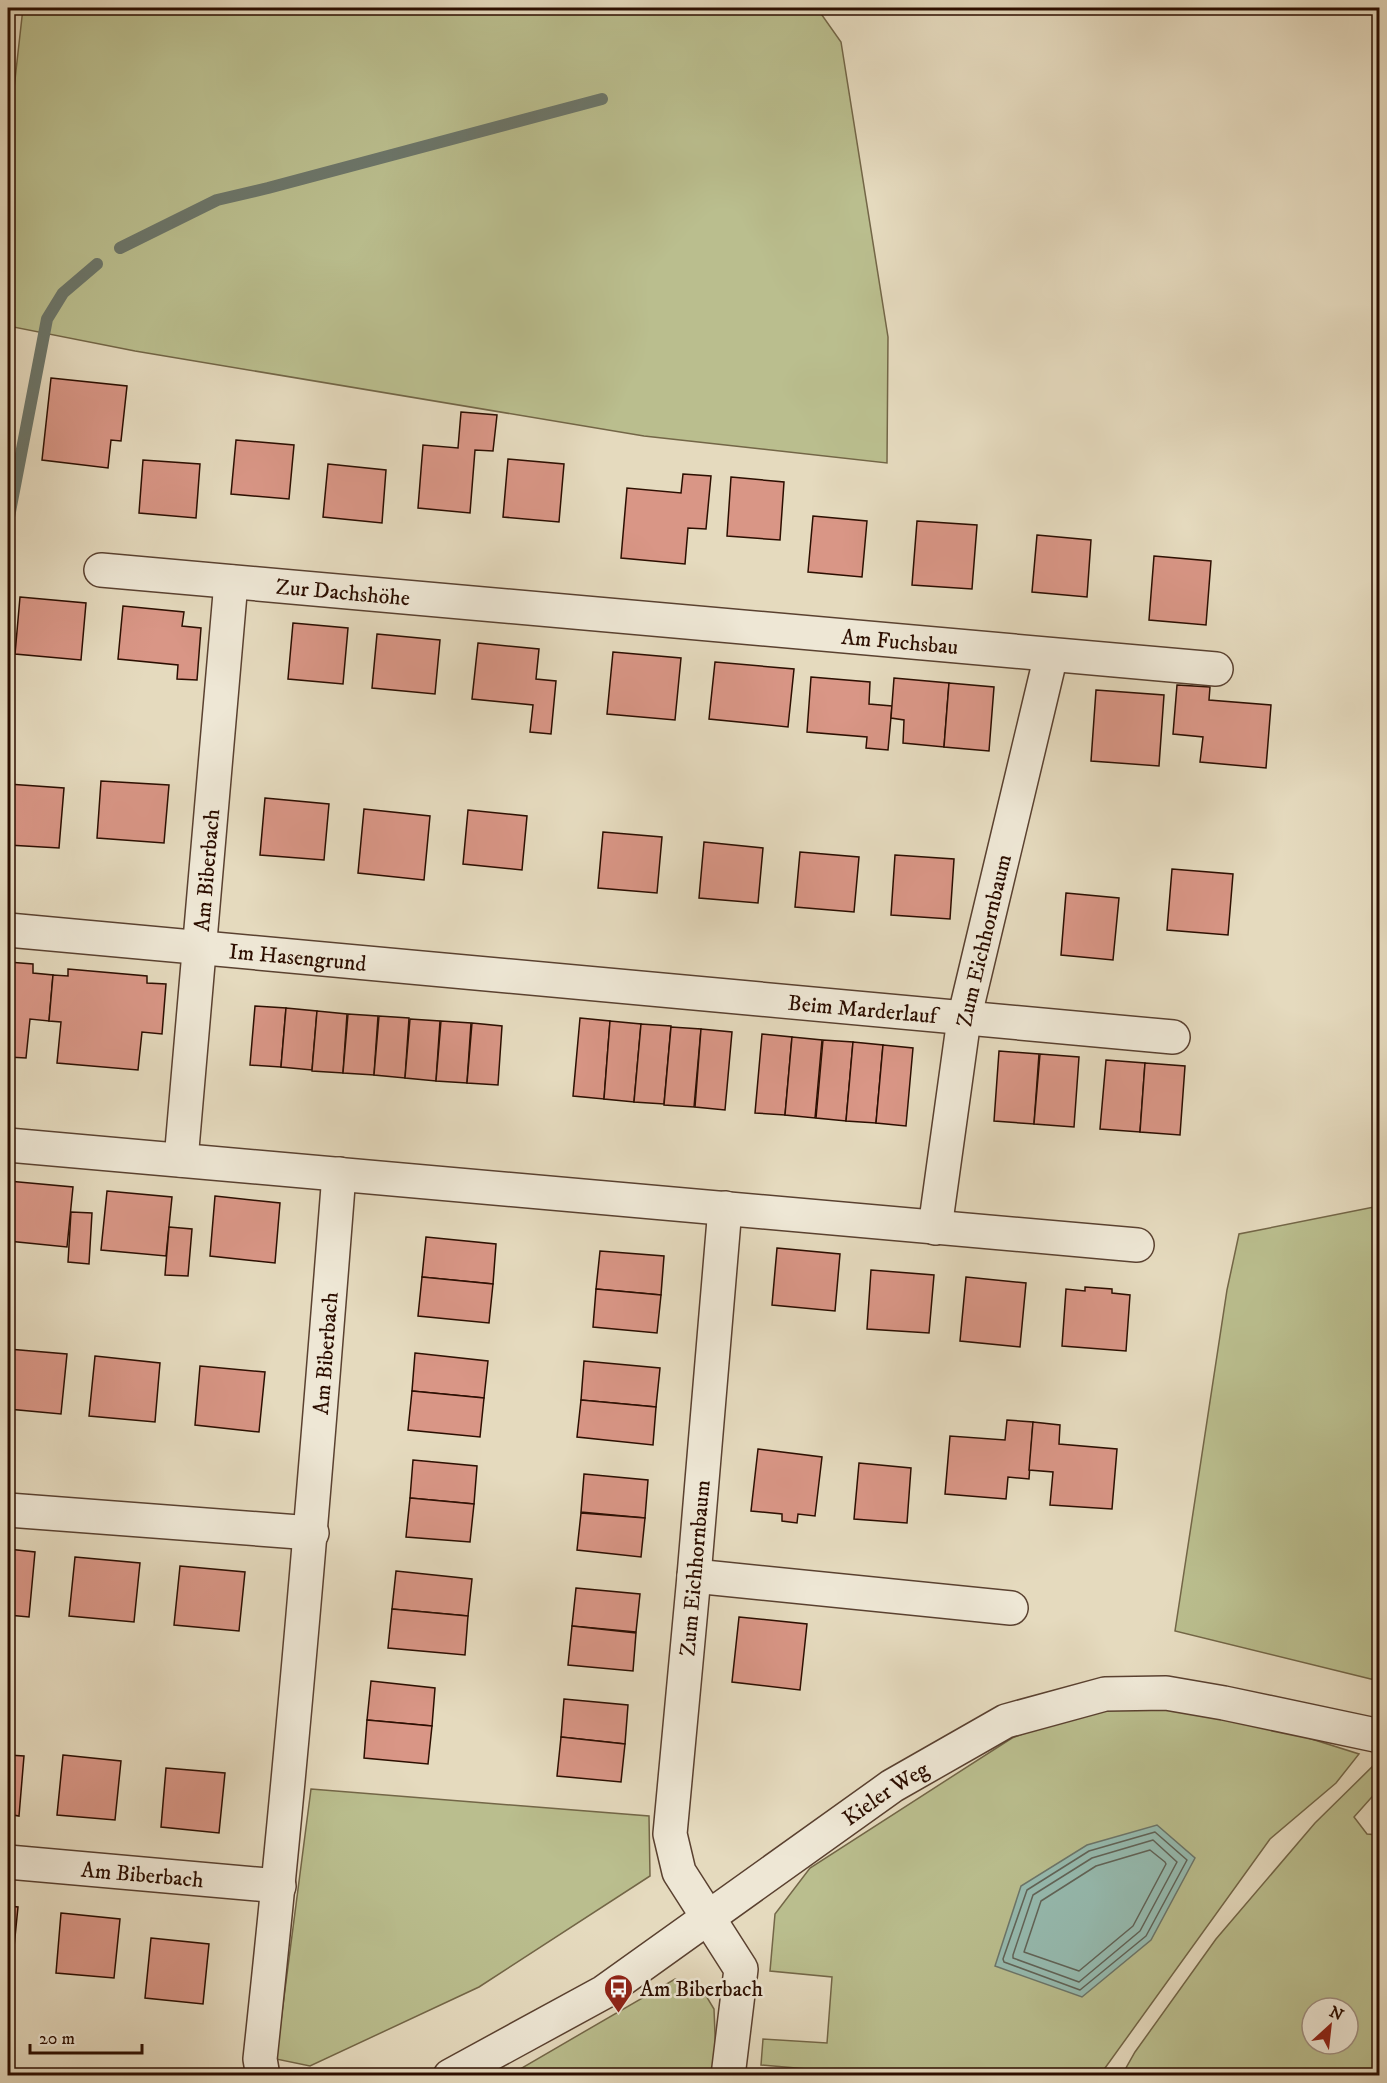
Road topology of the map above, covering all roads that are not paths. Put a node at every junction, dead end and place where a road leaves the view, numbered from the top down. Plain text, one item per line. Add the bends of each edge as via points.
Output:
1 (100, 570) dead end
2 (231, 582) junction
3 (585, 613) joint
4 (1051, 654) junction
5 (1216, 669) dead end
6 (8, 930) edge
7 (199, 947) junction
8 (552, 979) joint
9 (963, 1019) junction
10 (1173, 1037) dead end
11 (8, 1145) edge
12 (181, 1160) junction
13 (339, 1174) junction
14 (725, 1208) junction
15 (935, 1228) junction
16 (1137, 1245) dead end
17 (8, 1510) edge
18 (312, 1533) junction
19 (694, 1576) junction
20 (1011, 1608) dead end
21 (1380, 1736) edge
22 (8, 1862) edge
23 (279, 1887) junction
24 (709, 1918) junction
25 (263, 2076) edge
26 (450, 2076) edge
27 (728, 2076) edge

1 - 2 street, Zur Dachshöhe
2 - 3 street, Zur Dachshöhe
2 - 7 street, Am Biberbach
3 - 4 street, Am Fuchsbau
4 - 5 street, Am Fuchsbau
4 - 9 street, Zum Eichhornbaum
6 - 7 street, Im Hasengrund
7 - 8 street, Im Hasengrund
7 - 12 street, Am Biberbach
8 - 9 street, Beim Marderlauf
9 - 10 street, Beim Marderlauf
9 - 15 street, Zum Eichhornbaum
11 - 12 street
12 - 13 street
13 - 14 street
13 - 18 street, Am Biberbach
14 - 15 street
14 - 19 street, Zum Eichhornbaum
15 - 16 street
17 - 18 street
18 - 23 street, Am Biberbach
19 - 20 street
19 - 24 street, Zum Eichhornbaum via 670,1834 679,1872
21 - 24 street, Kieler Weg via 1166,1693 1105,1694 1006,1721 892,1786
22 - 23 street, Am Biberbach
23 - 25 street, Am Biberbach via 260,2059
24 - 26 street, Kieler Weg via 604,1992
24 - 27 street, Zum Eichhornbaum via 741,1969

